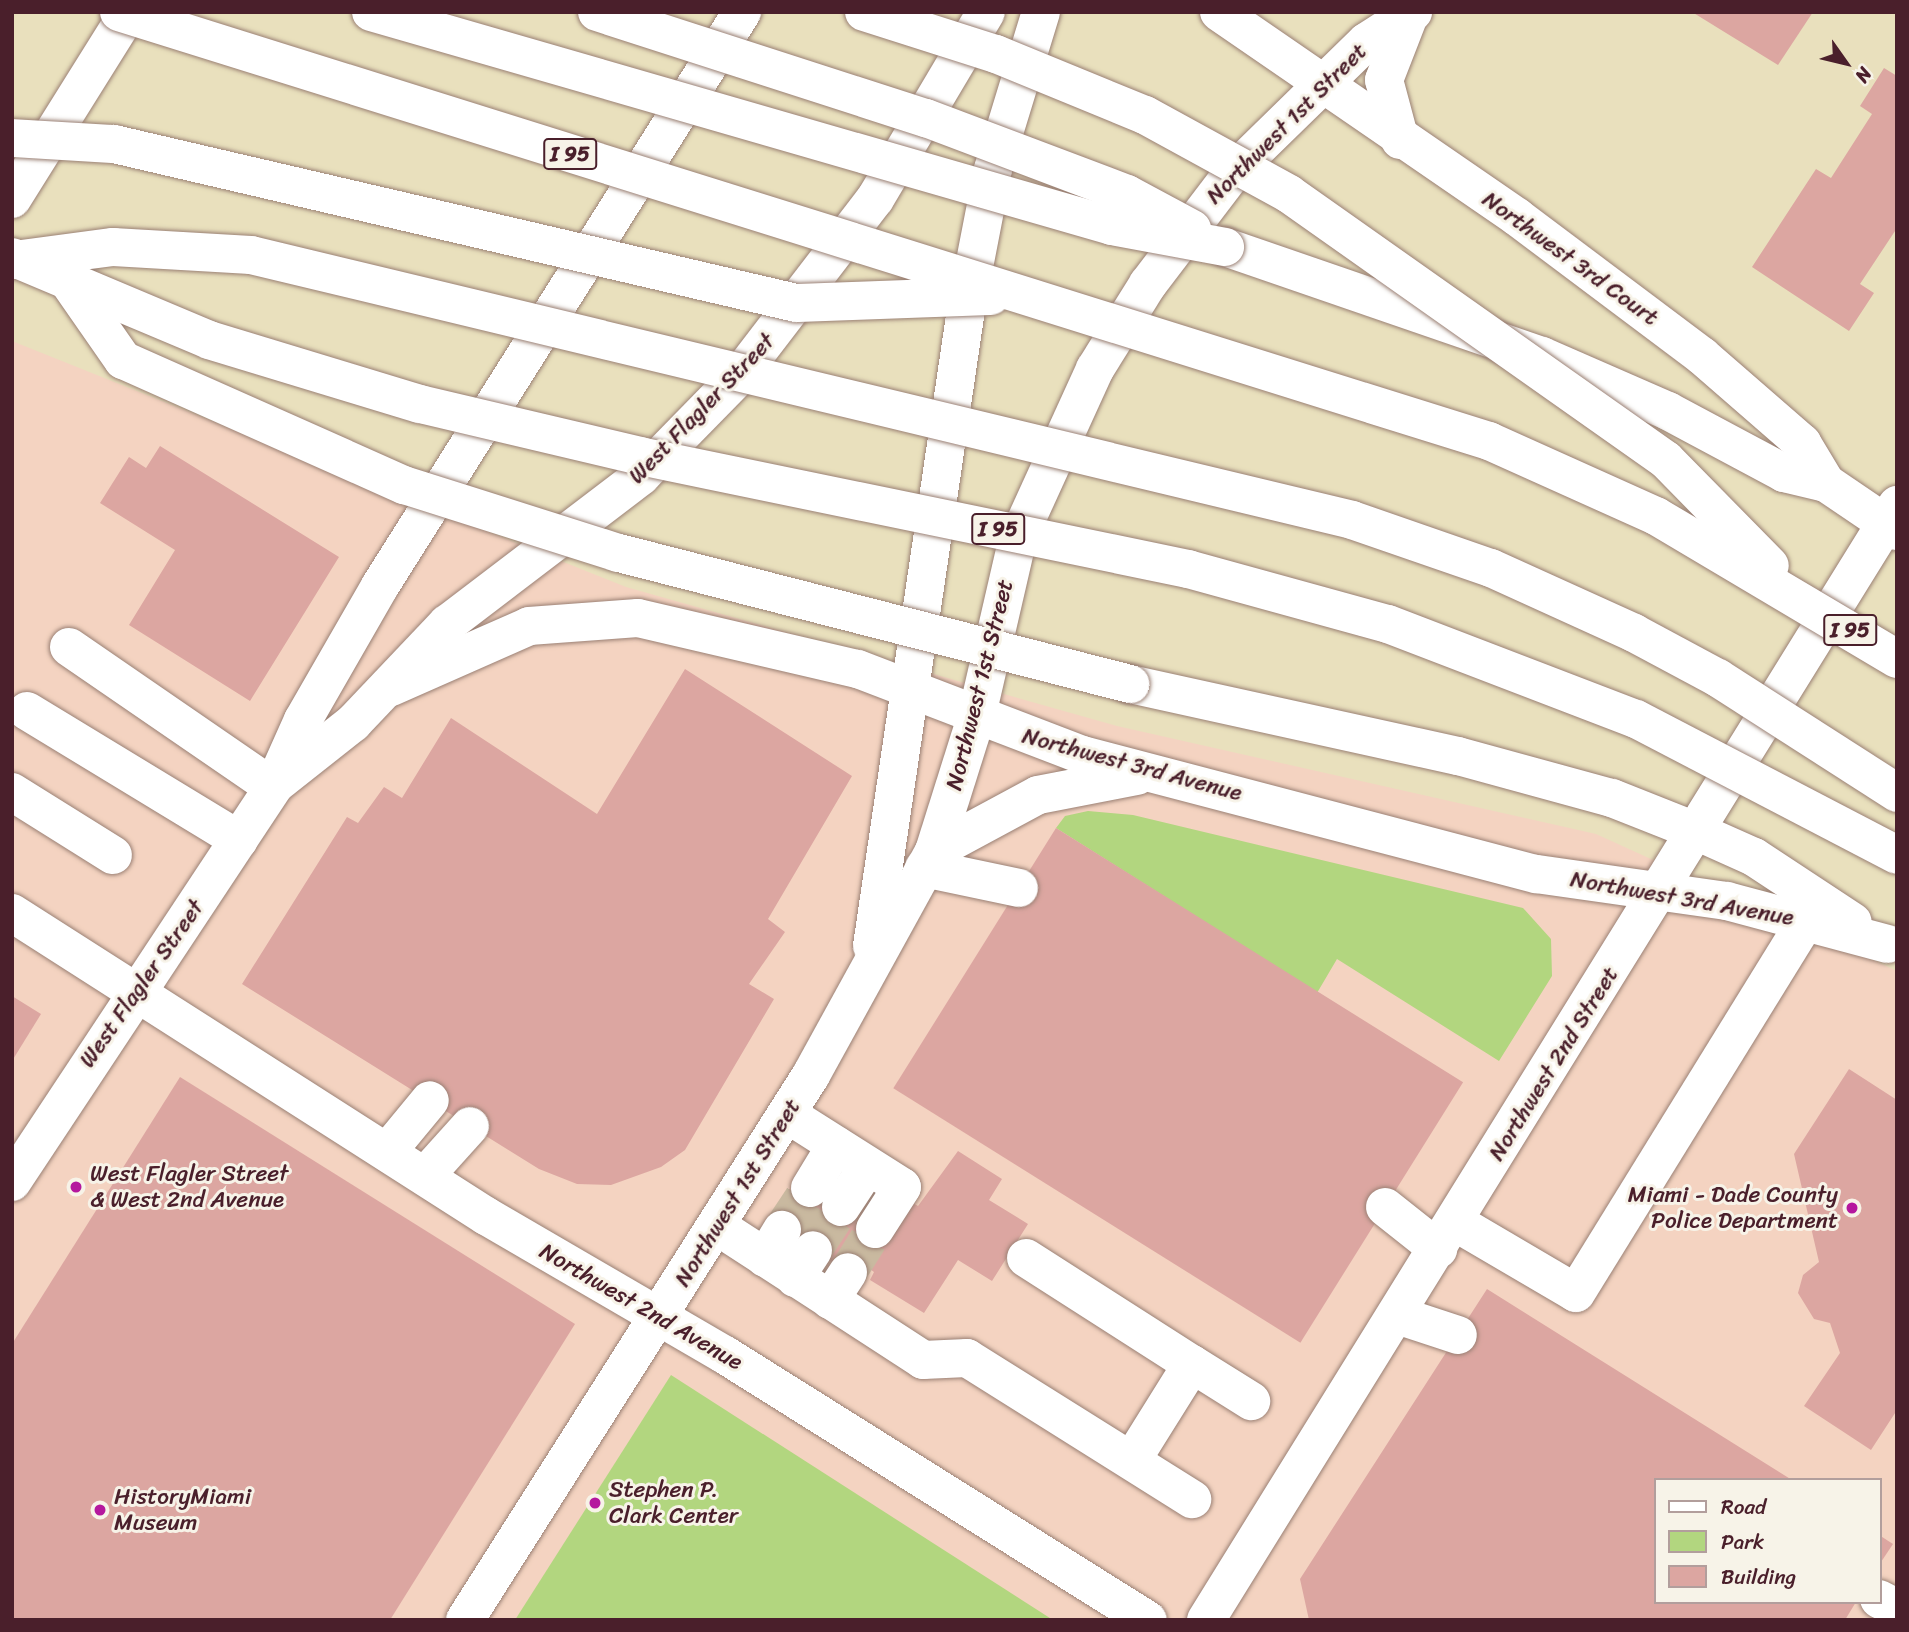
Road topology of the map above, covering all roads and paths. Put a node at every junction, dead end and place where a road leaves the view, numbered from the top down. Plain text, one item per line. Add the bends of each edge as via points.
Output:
1 (119, 12) edge
2 (129, 12) edge
3 (370, 12) edge
4 (597, 12) edge
5 (742, 12) edge
6 (864, 12) edge
7 (986, 12) edge
8 (1041, 12) edge
9 (1219, 12) edge
10 (1411, 14) edge
11 (1322, 85) junction
12 (12, 138) edge
13 (1400, 140) junction
14 (12, 199) edge
15 (1225, 247) junction
16 (12, 259) edge
17 (70, 284) junction
18 (1021, 295) junction
19 (1825, 483) junction
20 (1893, 520) edge
21 (1804, 600) junction
22 (69, 647) dead end
23 (1897, 659) edge
24 (391, 687) junction
25 (910, 688) junction
26 (27, 711) dead end
27 (977, 715) junction
28 (1156, 774) junction
29 (273, 787) junction
30 (12, 792) edge
31 (1897, 793) edge
32 (1698, 831) junction
33 (239, 840) junction
34 (113, 855) dead end
35 (1897, 855) edge
36 (929, 860) junction
37 (1019, 888) dead end
38 (1660, 894) junction
39 (12, 913) edge
40 (1806, 920) junction
41 (1892, 947) edge
42 (868, 969) junction
43 (136, 993) junction
44 (429, 1100) dead end
45 (787, 1114) junction
46 (470, 1126) dead end
47 (836, 1145) junction
48 (387, 1152) junction
49 (868, 1166) junction
50 (425, 1176) junction
51 (12, 1182) edge
52 (1385, 1207) dead end
53 (717, 1226) junction
54 (875, 1229) tunnel mouth
55 (1447, 1235) junction
56 (1026, 1258) dead end
57 (1397, 1315) junction
58 (660, 1319) junction
59 (1458, 1335) dead end
60 (1192, 1364) junction
61 (1251, 1401) dead end
62 (1132, 1460) junction
63 (1192, 1499) dead end
64 (1881, 1600) edge
65 (1897, 1608) edge
66 (465, 1620) edge
67 (1148, 1620) edge
68 (1206, 1620) edge

1 - 18 main road, I 95, bridge
2 - 14 main road
3 - 15 main road, bridge via 1112,226
4 - 15 main road, bridge via 926,118 1126,194
5 - 29 main road, West Flagler Street via 380,586 308,710
6 - 21 main road, bridge via 996,54 1145,114 1289,194 1666,460
7 - 24 main road, West Flagler Street via 875,198 738,376 641,476 414,652
8 - 25 main road via 984,212
9 - 11 main road, Northwest 3rd Court
10 - 11 main road, Northwest 1st Street via 1366,42
10 - 13 main road via 1384,80
11 - 13 main road, Northwest 3rd Court
11 - 27 main road, Northwest 1st Street via 1210,201 1128,313 1075,403 1018,538
12 - 18 main road, bridge via 114,144 796,303
13 - 19 main road, Northwest 3rd Court via 1517,217 1702,356 1802,443
15 - 19 main road via 1542,356 1668,411 1784,473
16 - 17 main road, I 95, bridge
16 - 31 main road, bridge via 113,247 251,255 1352,520 1491,568 1634,633 1718,678
17 - 32 main road, Northwest 3rd Avenue, bridge via 123,360 229,412 404,485 619,553 1130,684 1458,756 1612,798
17 - 35 main road, I 95, bridge via 209,340 420,404 640,456 1188,569 1388,624 1636,719
18 - 21 main road, I 95, bridge via 1188,342 1489,441 1656,516
19 - 20 main road, Northwest 3rd Court
20 - 32 main road, Northwest 2nd Street
21 - 23 main road, I 95, bridge
22 - 29 main road
24 - 25 main road, Northwest 3rd Avenue via 529,626 638,618 858,669
24 - 29 main road, West Flagler Street
25 - 27 main road, Northwest 3rd Avenue
25 - 42 main road
26 - 33 main road
27 - 28 main road, Northwest 3rd Avenue via 1070,751
27 - 36 main road, Northwest 1st Street
28 - 36 main road via 1038,795
28 - 38 main road, Northwest 3rd Avenue via 1537,874
29 - 33 main road, West Flagler Street
30 - 34 main road
32 - 38 main road, Northwest 2nd Street
32 - 41 main road, Northwest 3rd Avenue via 1754,857
33 - 43 main road, West Flagler Street
36 - 37 main road
36 - 42 main road, Northwest 1st Street
38 - 40 main road, Northwest 3rd Avenue
38 - 55 main road, Northwest 2nd Street
39 - 43 main road, Northwest 2nd Avenue
40 - 41 main road, Northwest 3rd Avenue
40 - 55 main road via 1576,1293
42 - 45 main road, Northwest 1st Street
43 - 48 main road, Northwest 2nd Avenue
43 - 51 main road, West Flagler Street
44 - 48 main road
45 - 47 main road
45 - 53 main road, Northwest 1st Street
46 - 50 main road
47 - 49 main road
47 - 49 main road via 825,1198
48 - 50 main road, Northwest 2nd Avenue
49 - 54 main road via 902,1187
50 - 58 main road, Northwest 2nd Avenue
52 - 55 main road
53 - 58 main road, Northwest 1st Street
53 - 62 main road via 789,1254 839,1286 923,1360 967,1358
55 - 57 main road, Northwest 2nd Street
56 - 60 main road
57 - 59 main road
57 - 68 main road, Northwest 2nd Street
58 - 66 main road, Northwest 1st Street
58 - 67 main road, Northwest 2nd Avenue
60 - 61 main road
60 - 62 main road
62 - 63 main road
64 - 65 main road

